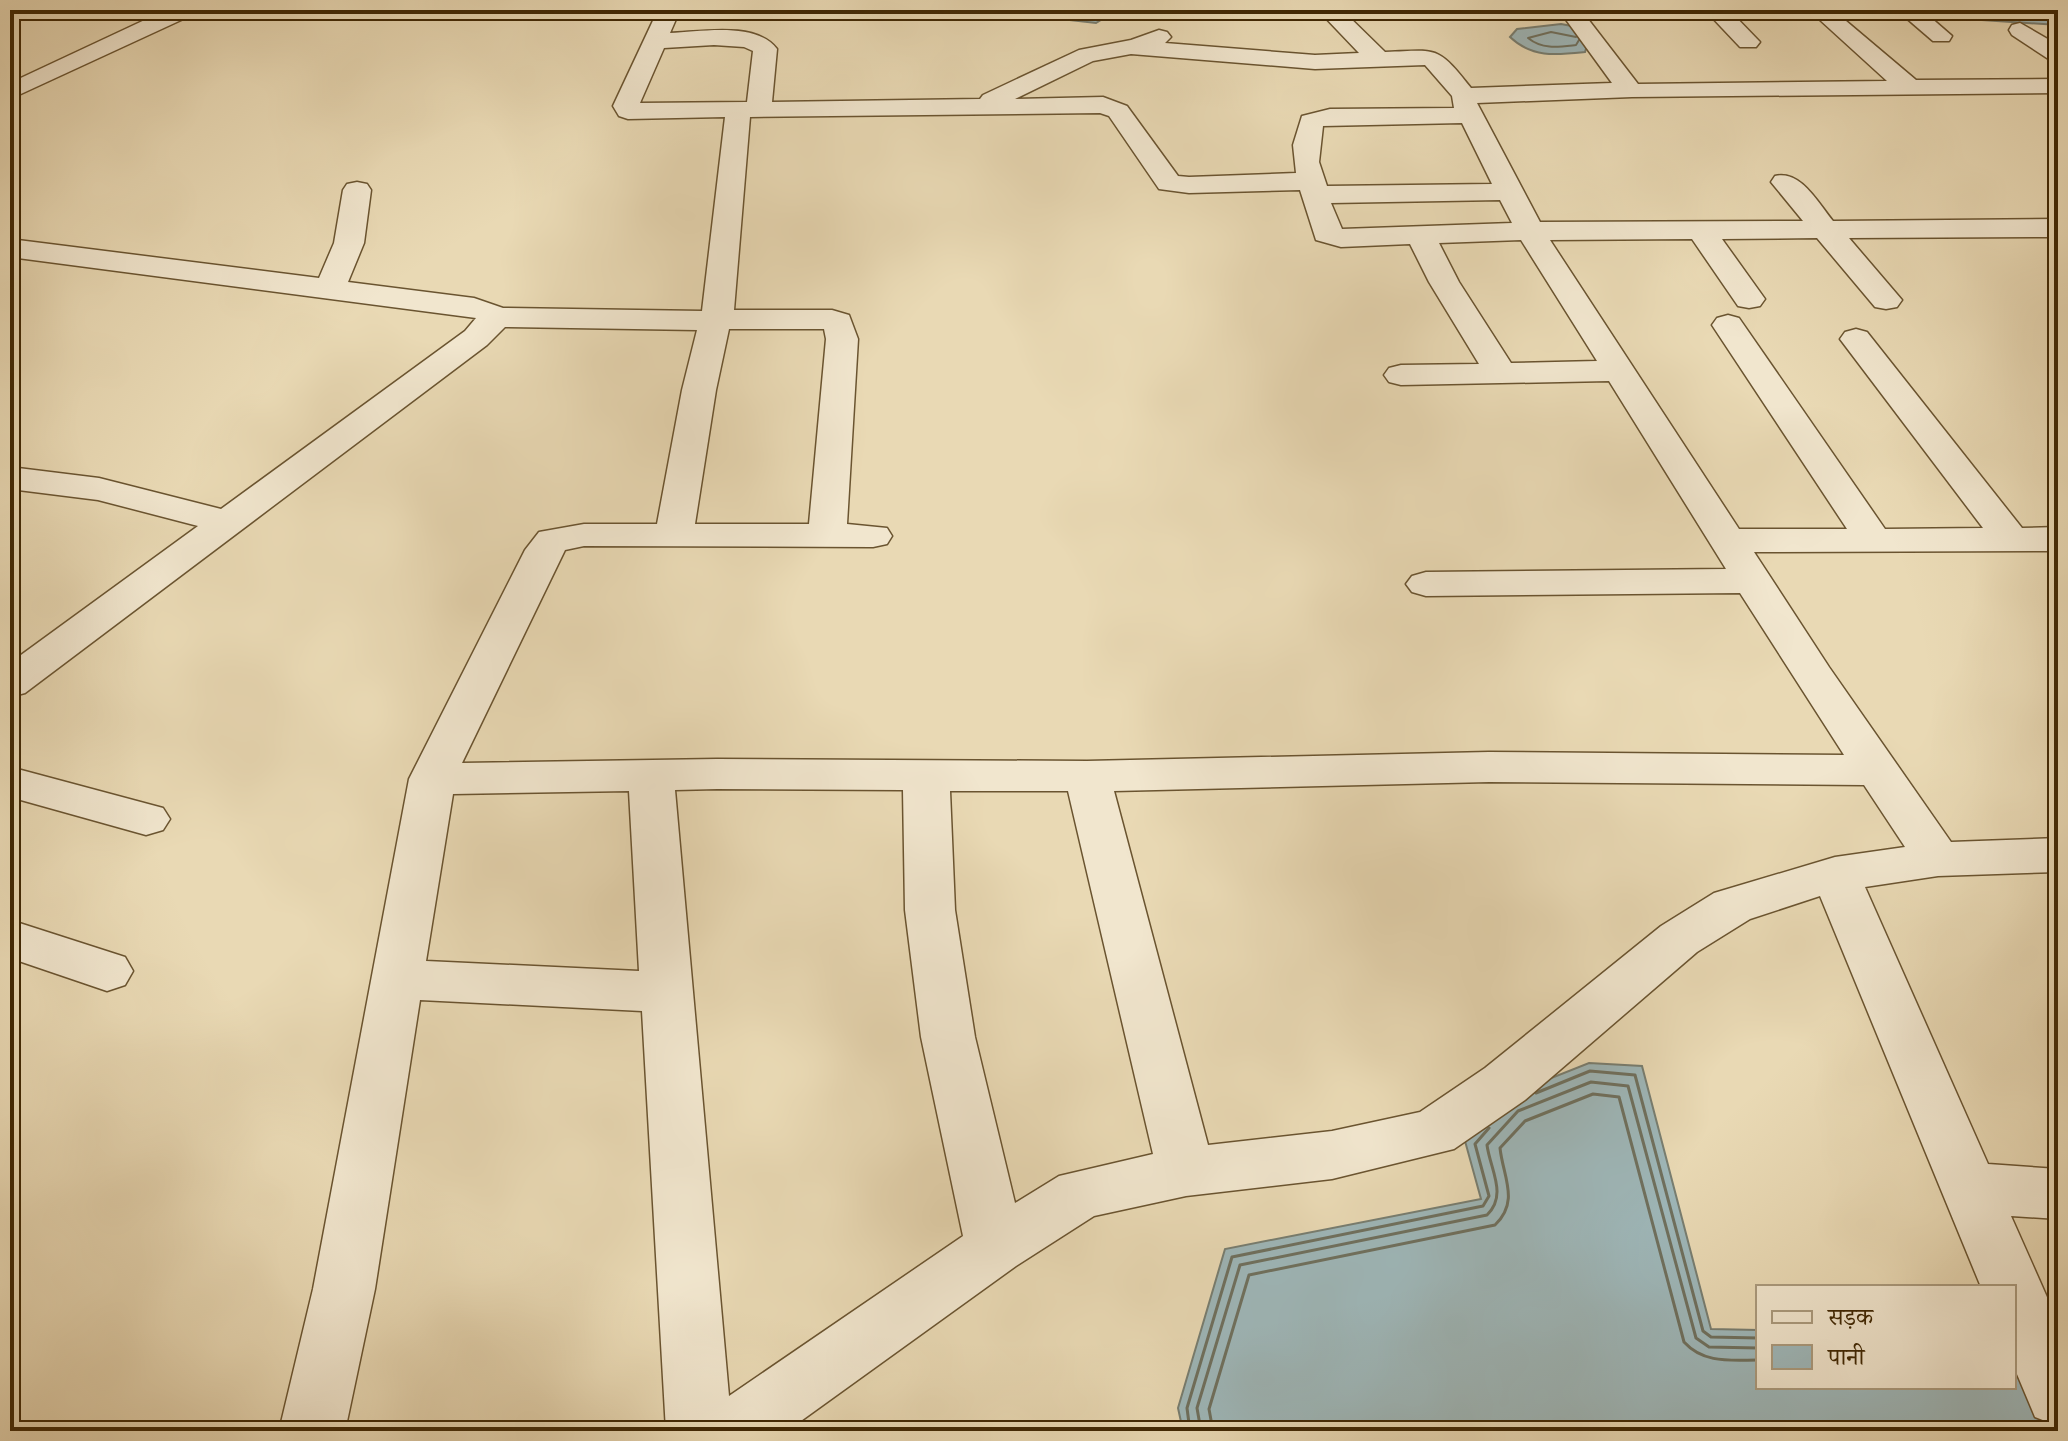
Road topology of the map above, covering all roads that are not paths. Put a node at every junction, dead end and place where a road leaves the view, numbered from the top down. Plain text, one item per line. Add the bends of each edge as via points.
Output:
1 (184, 10) edge
2 (669, 10) edge
3 (1329, 10) edge
4 (1570, 10) edge
5 (1716, 10) edge
6 (1820, 10) edge
7 (1908, 10) edge
8 (1175, 29) dead end
9 (2020, 30) dead end
10 (1941, 36) dead end
11 (656, 41) junction
12 (1748, 42) dead end
13 (1131, 47) junction
14 (2058, 55) edge
15 (1377, 58) junction
16 (2058, 86) edge
17 (1910, 88) junction
18 (1632, 90) junction
19 (10, 92) edge
20 (1467, 105) junction
21 (979, 106) junction
22 (748, 111) junction
23 (1152, 159) junction
24 (1312, 178) junction
25 (1785, 182) dead end
26 (357, 190) dead end
27 (1510, 192) junction
28 (2058, 228) edge
29 (1824, 229) junction
30 (1701, 230) junction
31 (1530, 231) junction
32 (1420, 235) junction
33 (10, 248) edge
34 (330, 288) junction
35 (1886, 300) dead end
36 (492, 317) junction
37 (717, 318) junction
38 (1856, 339) dead end
39 (1619, 371) junction
40 (1501, 373) junction
41 (1401, 375) dead end
42 (10, 478) edge
43 (227, 522) junction
44 (674, 535) junction
45 (827, 536) junction
46 (873, 536) dead end
47 (2058, 539) edge
48 (2012, 540) junction
49 (1728, 541) junction
50 (1875, 542) junction
51 (1753, 581) junction
52 (1426, 584) dead end
53 (10, 684) edge
54 (1879, 770) junction
55 (926, 774) junction
56 (651, 775) junction
57 (1087, 776) junction
58 (432, 779) junction
59 (10, 782) edge
60 (146, 819) dead end
61 (2058, 855) edge
62 (1938, 859) junction
63 (1835, 874) junction
64 (10, 939) edge
65 (107, 971) dead end
66 (399, 979) junction
67 (665, 992) junction
68 (1186, 1172) junction
69 (1969, 1188) junction
70 (2058, 1194) edge
71 (995, 1247) junction
72 (2011, 1285) edge
73 (2016, 1298) edge
74 (2058, 1395) edge
75 (312, 1431) edge
76 (699, 1431) edge
77 (733, 1431) edge

1 - 19 street
2 - 11 street
3 - 15 street
4 - 18 street
5 - 12 street
6 - 17 street
7 - 10 street
8 - 13 street
9 - 14 street
11 - 22 street via 759,42 765,49
11 - 22 street via 628,111
13 - 15 street via 1315,62
13 - 21 street via 1087,55
15 - 20 street via 1437,61
16 - 17 street
17 - 18 street
18 - 20 street
20 - 24 street via 1314,118 1308,133
20 - 27 street
21 - 22 street
21 - 23 street via 1113,107
22 - 37 street
23 - 24 street via 1191,159
23 - 24 street via 1164,178 1176,185
24 - 27 street
24 - 32 street via 1326,234
25 - 29 street
26 - 34 street via 349,243
27 - 31 street
28 - 29 street
29 - 30 street
29 - 35 street
30 - 31 street
30 - 50 street via 1738,312
31 - 32 street
31 - 39 street
32 - 40 street
33 - 34 street
34 - 36 street via 474,307
36 - 37 street
36 - 43 street via 476,338
37 - 44 street
37 - 45 street via 823,317 838,322 842,339
38 - 48 street
39 - 40 street
39 - 49 street
40 - 41 street
42 - 43 street via 99,489
43 - 53 street
44 - 45 street
44 - 58 street via 553,540
45 - 46 street
47 - 48 street
48 - 50 street
49 - 50 street
49 - 51 street
51 - 52 street
51 - 54 street
54 - 57 street via 1489,767
54 - 62 street
55 - 56 street
55 - 57 street
55 - 71 street via 930,910 948,1037
56 - 58 street
56 - 67 street
57 - 68 street
58 - 66 street
59 - 60 street
61 - 62 street
62 - 63 street
63 - 68 street via 1732,906 1679,939 1505,1084 1434,1132 1332,1155
63 - 69 street
64 - 65 street
66 - 67 street
66 - 75 street via 344,1289
67 - 76 street
68 - 71 street via 1080,1194
69 - 70 street
69 - 72 street
71 - 77 street
73 - 74 street

